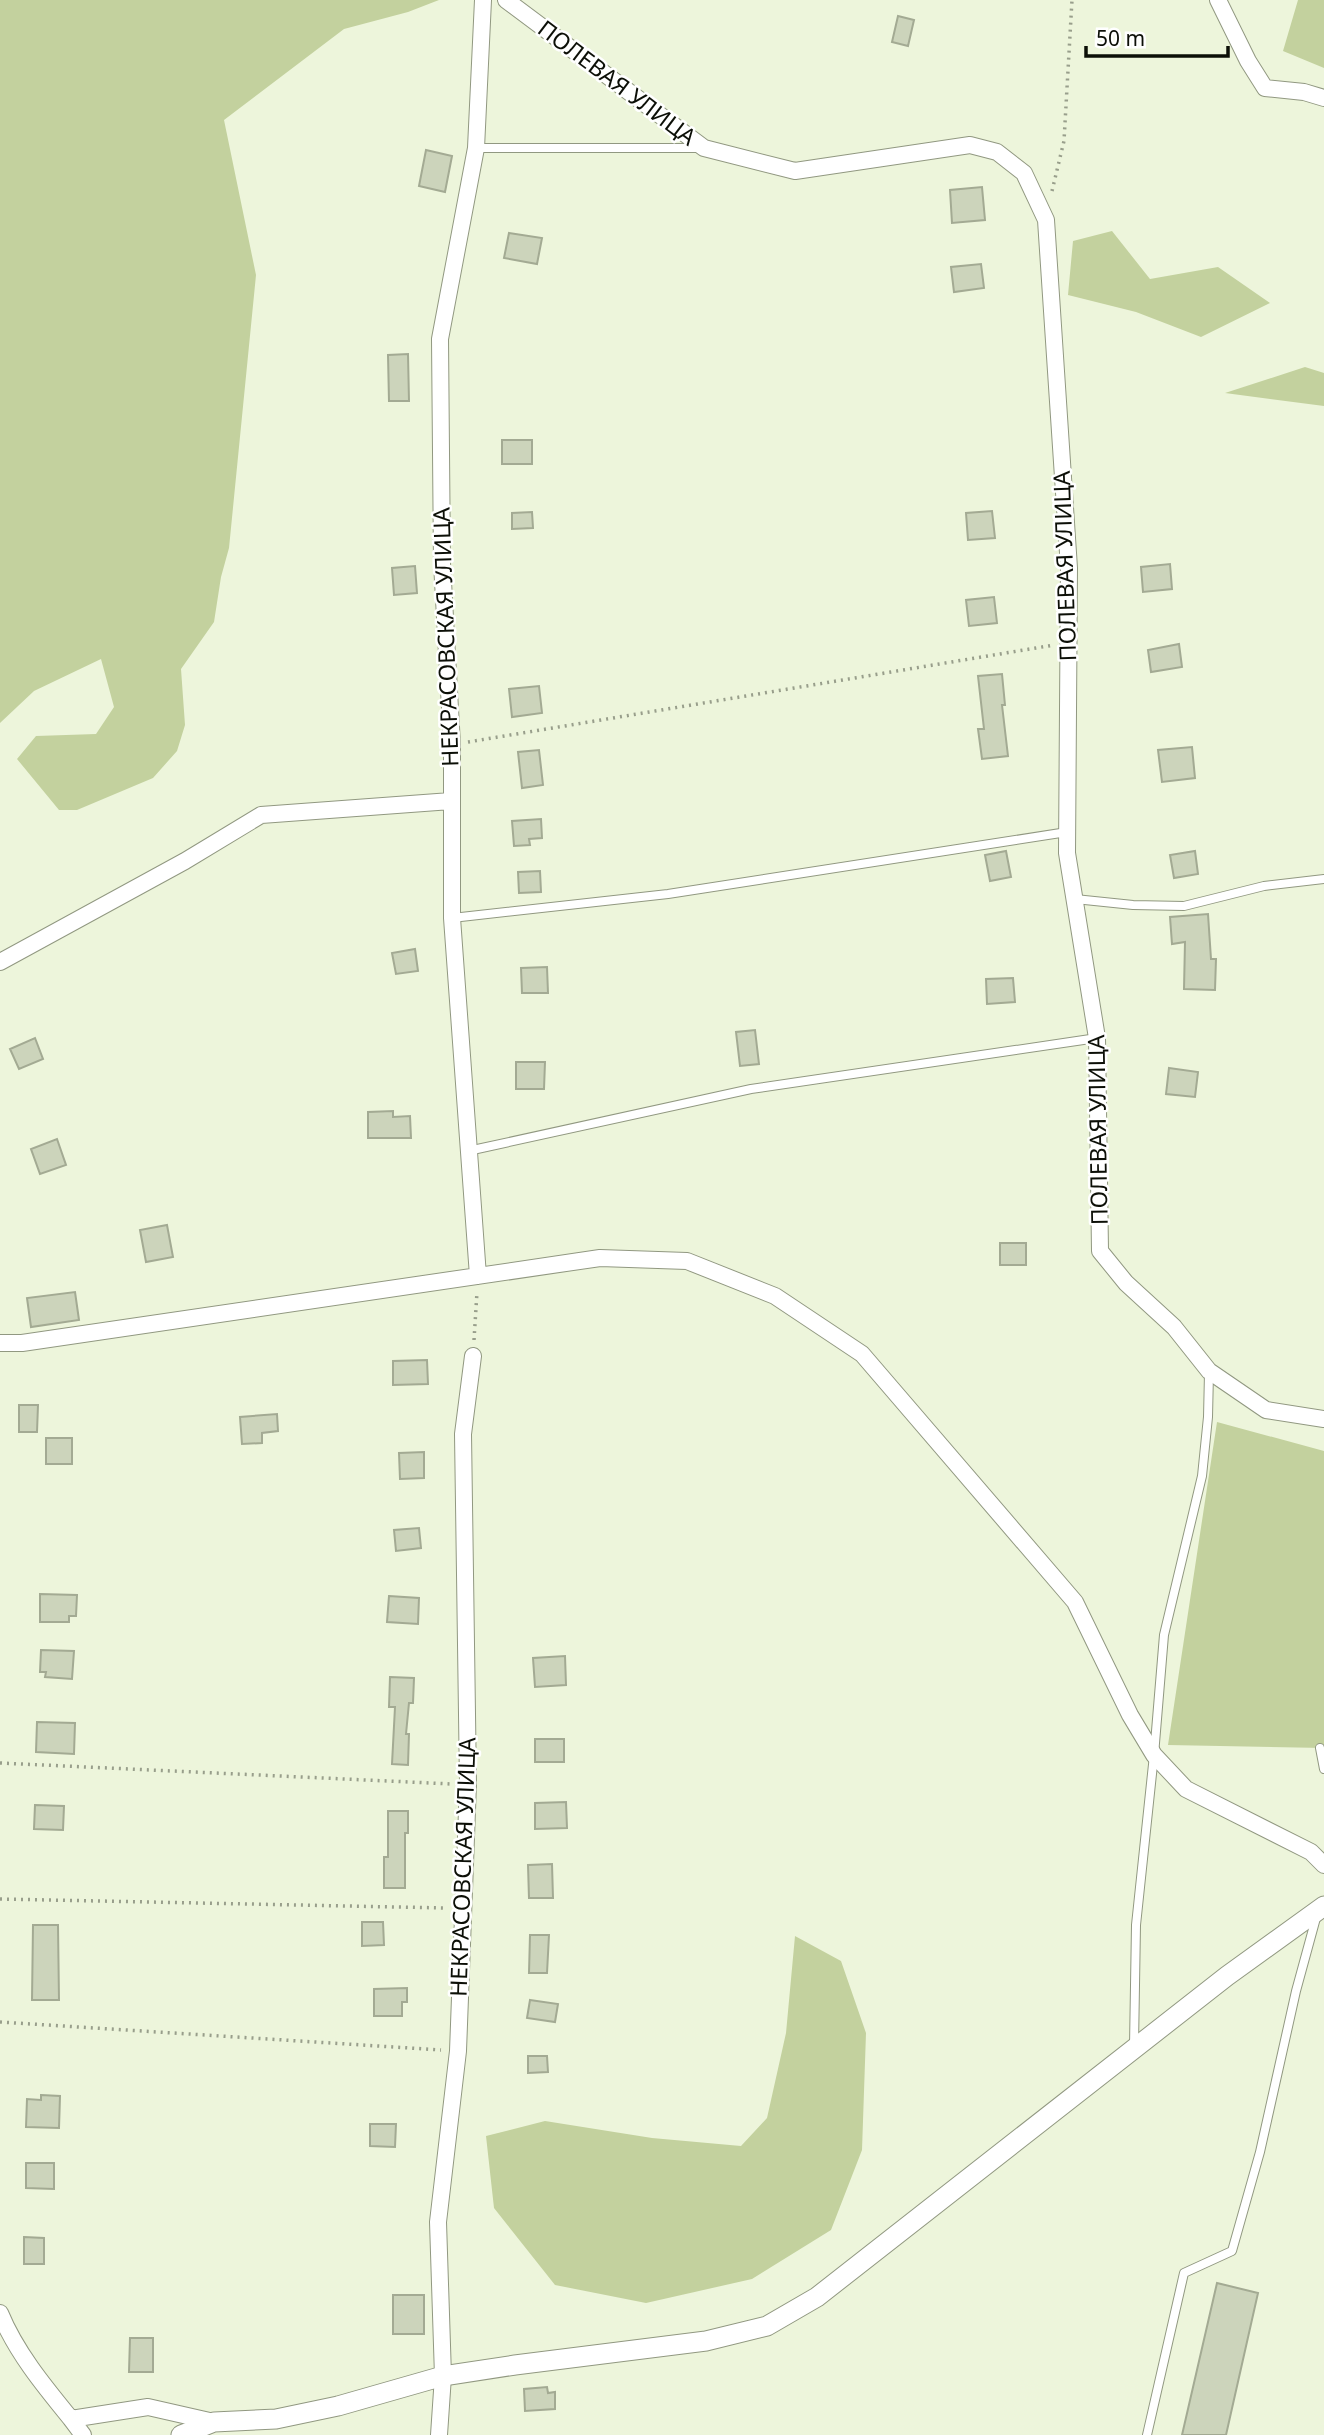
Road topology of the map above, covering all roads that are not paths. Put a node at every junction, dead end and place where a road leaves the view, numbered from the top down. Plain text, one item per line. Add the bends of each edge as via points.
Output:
1 (483, 0) edge
2 (506, 0) edge
3 (1217, 0) edge
4 (1324, 98) edge
5 (475, 148) junction
6 (704, 148) junction
7 (451, 801) junction
8 (1067, 832) junction
9 (1324, 879) edge
10 (1075, 899) junction
11 (452, 918) junction
12 (0, 962) edge
13 (1097, 1038) junction
14 (468, 1152) junction
15 (478, 1276) junction
16 (0, 1343) edge
17 (473, 1356) road end
18 (1209, 1371) junction
19 (1324, 1419) edge
20 (1320, 1748) dead end
21 (1154, 1755) junction
22 (1324, 1769) edge
23 (1324, 1865) edge
24 (1321, 1909) edge
25 (1134, 2049) junction
26 (0, 2313) edge
27 (443, 2376) junction
28 (71, 2419) junction
29 (214, 2422) junction
30 (83, 2435) edge
31 (181, 2435) edge
32 (439, 2435) edge
33 (1147, 2435) edge

1 - 5 street, НЕКРАСОВСКАЯ УЛИЦА
2 - 6 street, ПОЛЕВАЯ УЛИЦА
3 - 4 street via 1265,88
5 - 6 lane
5 - 7 street, НЕКРАСОВСКАЯ УЛИЦА via 440,339
6 - 8 street, ПОЛЕВАЯ УЛИЦА via 795,171 971,145 997,152 1024,173 1046,220 1069,568
7 - 11 street, НЕКРАСОВСКАЯ УЛИЦА
7 - 12 street via 261,815
8 - 10 street, ПОЛЕВАЯ УЛИЦА
8 - 11 lane via 668,894
9 - 10 lane via 1264,886 1184,906
10 - 13 street, ПОЛЕВАЯ УЛИЦА
11 - 14 street, НЕКРАСОВСКАЯ УЛИЦА
13 - 14 lane via 751,1089
13 - 18 street, ПОЛЕВАЯ УЛИЦА via 1100,1251 1126,1283 1174,1326
14 - 15 street, НЕКРАСОВСКАЯ УЛИЦА
15 - 16 street
15 - 21 street via 600,1258 687,1261 775,1296 862,1354 1075,1602
17 - 27 street, НЕКРАСОВСКАЯ УЛИЦА via 463,1434 468,1784 458,2051 438,2222
18 - 19 street, ПОЛЕВАЯ УЛИЦА via 1266,1410
18 - 21 lane via 1202,1475 1164,1634
20 - 22 lane
21 - 23 street via 1186,1789 1311,1852
21 - 25 lane via 1136,1924
24 - 25 street
24 - 33 lane via 1232,2250 1184,2273
25 - 27 street via 817,2297 766,2326 706,2341
26 - 28 street via 10,2337
27 - 29 street via 276,2419
27 - 32 street, НЕКРАСОВСКАЯ УЛИЦА
28 - 29 street via 148,2407
28 - 30 street
29 - 31 street

